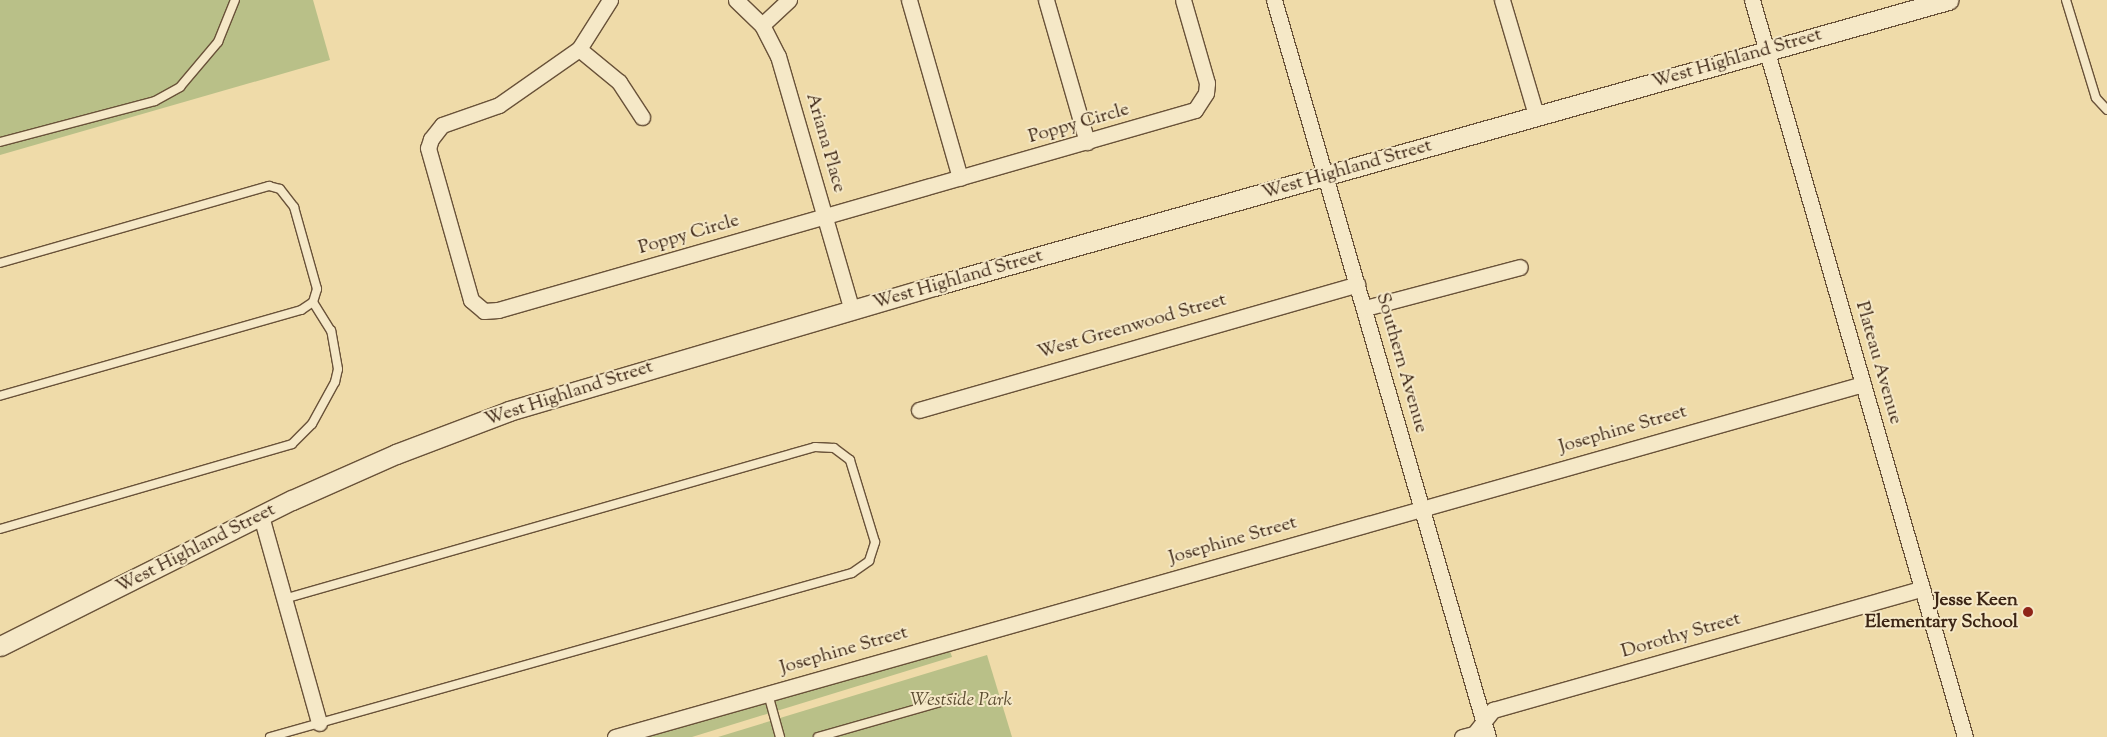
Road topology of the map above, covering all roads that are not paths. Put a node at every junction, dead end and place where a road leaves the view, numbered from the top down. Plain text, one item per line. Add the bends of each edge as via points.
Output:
1 (236, 0) edge
2 (610, 0) edge
3 (736, 0) edge
4 (789, 0) edge
5 (908, 0) edge
6 (1046, 0) edge
7 (1183, 0) edge
8 (1274, 0) edge
9 (1502, 0) edge
10 (1752, 0) edge
11 (1948, 0) edge
12 (2066, 0) edge
13 (762, 25) junction
14 (579, 49) junction
15 (1766, 51) junction
16 (2104, 102) edge
17 (2107, 110) edge
18 (1536, 115) junction
19 (642, 117) dead end
20 (0, 142) edge
21 (1087, 142) junction
22 (1325, 176) junction
23 (960, 178) junction
24 (826, 216) junction
25 (0, 263) edge
26 (1520, 267) dead end
27 (1358, 284) junction
28 (313, 302) junction
29 (1365, 308) junction
30 (852, 310) junction
31 (1863, 384) junction
32 (0, 396) edge
33 (918, 410) dead end
34 (1422, 508) junction
35 (261, 516) junction
36 (0, 529) edge
37 (1922, 589) junction
38 (284, 599) junction
39 (0, 646) edge
40 (768, 694) junction
41 (955, 698) dead end
42 (1484, 722) junction
43 (319, 723) junction
44 (270, 737) edge
45 (614, 737) edge
46 (780, 737) edge
47 (818, 737) edge
48 (1462, 737) edge
49 (1488, 737) edge
50 (1965, 737) edge

1 - 20 lane via 218,42 180,88 154,101
2 - 14 street, Poppy Circle
3 - 13 street, Ariana Place
4 - 13 street
5 - 23 street
6 - 21 street
7 - 21 street, Poppy Circle via 1207,83 1202,102 1186,114
8 - 22 street, Southern Avenue
9 - 18 street
10 - 15 street, Plateau Avenue
11 - 15 street, West Highland Street
12 - 16 lane via 2096,98
13 - 24 street, Ariana Place via 778,56
14 - 19 street via 619,82
14 - 24 street, Poppy Circle via 500,104 442,125 431,140 428,148 470,300 477,307 484,311 498,310
15 - 18 street, West Highland Street
15 - 31 street, Plateau Avenue
16 - 17 lane
18 - 22 street, West Highland Street
21 - 23 street, Poppy Circle
22 - 27 street, Southern Avenue
22 - 30 street, West Highland Street
23 - 24 street, Poppy Circle
24 - 30 street, Ariana Place
25 - 28 lane via 269,186 280,189 294,207 317,289
26 - 29 street
27 - 29 street, Southern Avenue
27 - 33 street, West Greenwood Street
28 - 32 lane via 301,310
28 - 36 lane via 331,332 338,369 335,382 312,424 292,444
29 - 34 street, Southern Avenue
30 - 35 street, West Highland Street via 509,411 396,454
31 - 34 street, Josephine Street
31 - 37 street, Plateau Avenue
34 - 40 street, Josephine Street
34 - 42 street, Southern Avenue
35 - 38 street
35 - 39 street, West Highland Street
37 - 42 street, Dorothy Street via 1493,710
37 - 50 street, Plateau Avenue
38 - 43 street
38 - 43 lane via 816,447 834,448 850,460 875,542 869,561 852,573
40 - 45 street, Josephine Street
40 - 46 lane
41 - 47 lane
42 - 48 street, Dorothy Street via 1474,734
42 - 49 street, Southern Avenue
43 - 44 lane

